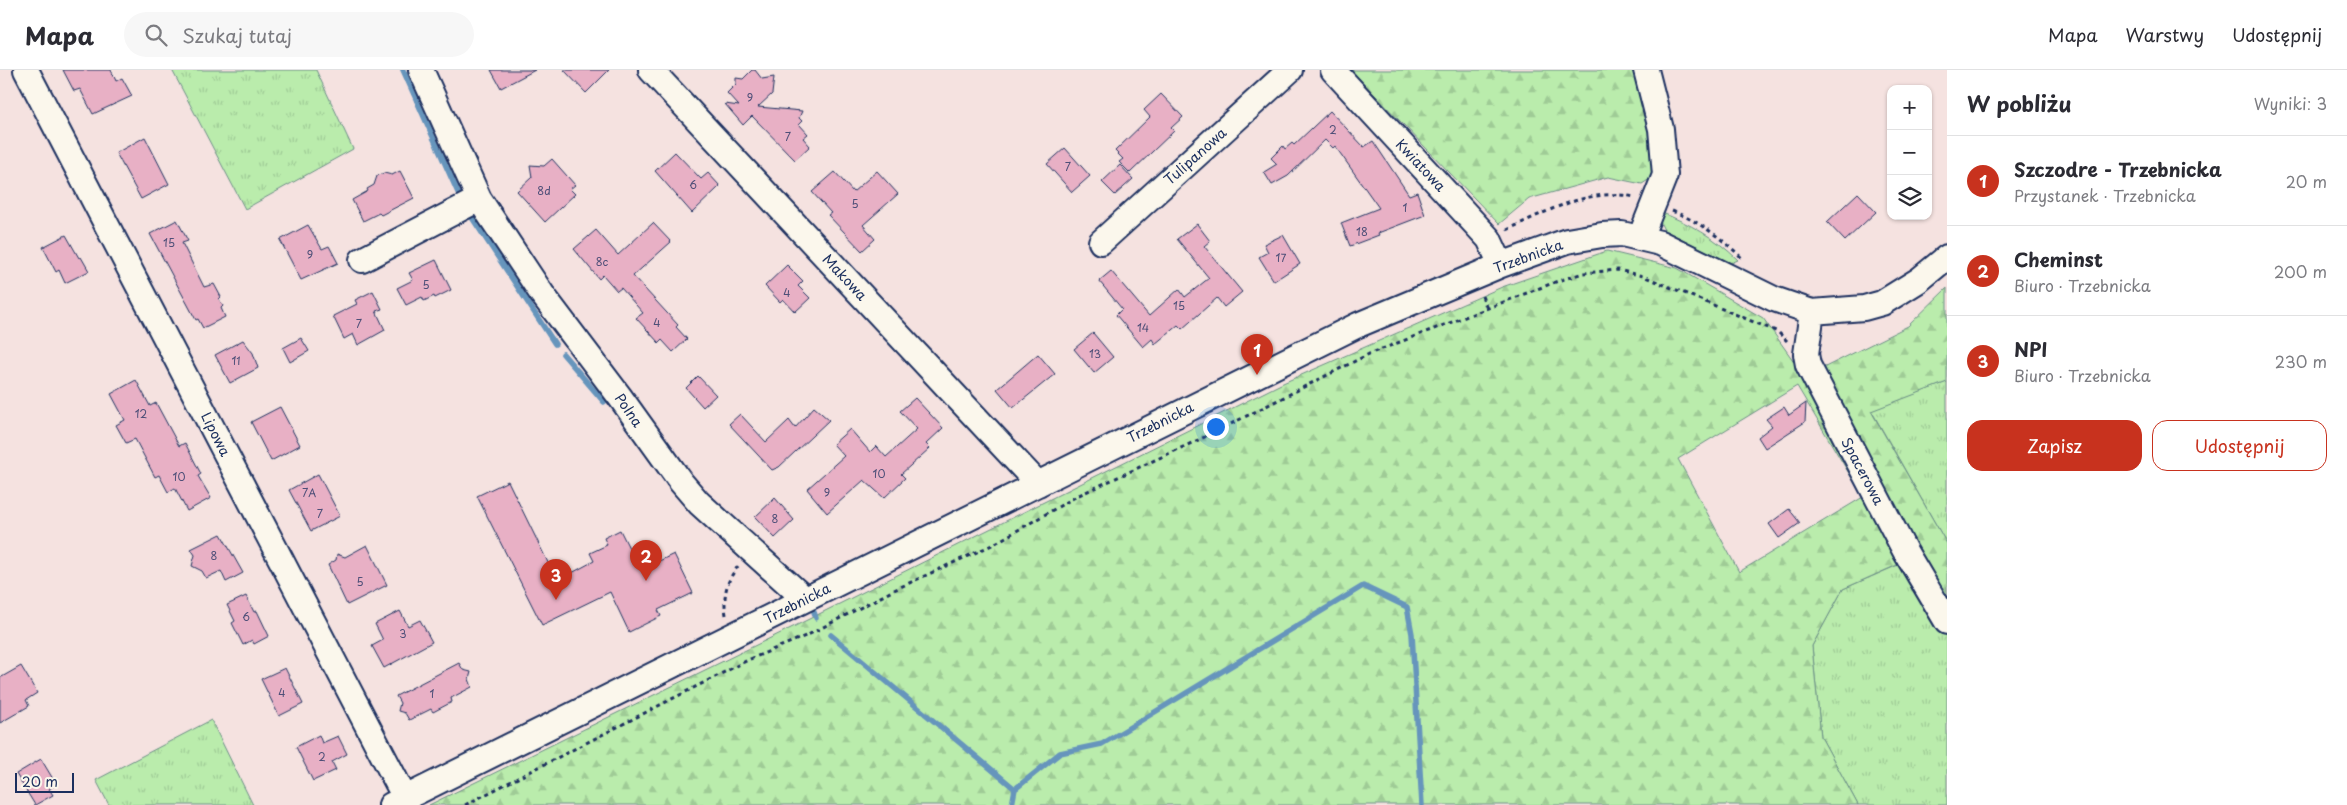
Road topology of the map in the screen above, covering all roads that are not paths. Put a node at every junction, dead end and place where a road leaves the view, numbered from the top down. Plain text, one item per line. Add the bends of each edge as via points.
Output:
1 (26, 70) edge
2 (421, 70) edge
3 (651, 70) edge
4 (1290, 70) edge
5 (1333, 70) edge
6 (1646, 70) edge
7 (479, 198) junction
8 (1640, 238) junction
9 (1101, 242) dead end
10 (1947, 258) edge
11 (362, 260) dead end
12 (1501, 265) junction
13 (1812, 312) junction
14 (1038, 484) junction
15 (805, 599) junction
16 (1947, 622) edge
17 (398, 802) edge

1 - 17 street, Lipowa
2 - 7 street, Polna
3 - 14 street, Makowa
4 - 9 street, Tulipanowa
5 - 12 street, Kwiatowa via 1489,239
6 - 8 street via 1661,129 1665,175
7 - 11 street
7 - 15 street, Polna via 542,294 681,482
8 - 12 street, Trzebnicka via 1622,234 1586,237
8 - 13 street, Trzebnicka via 1674,248 1774,300
10 - 13 street, Trzebnicka via 1919,280 1882,302 1864,308
12 - 14 street, Trzebnicka via 1358,325
13 - 16 street, Spacerowa via 1806,354 1808,365 1905,551
14 - 15 street, Trzebnicka
15 - 17 street, Trzebnicka

